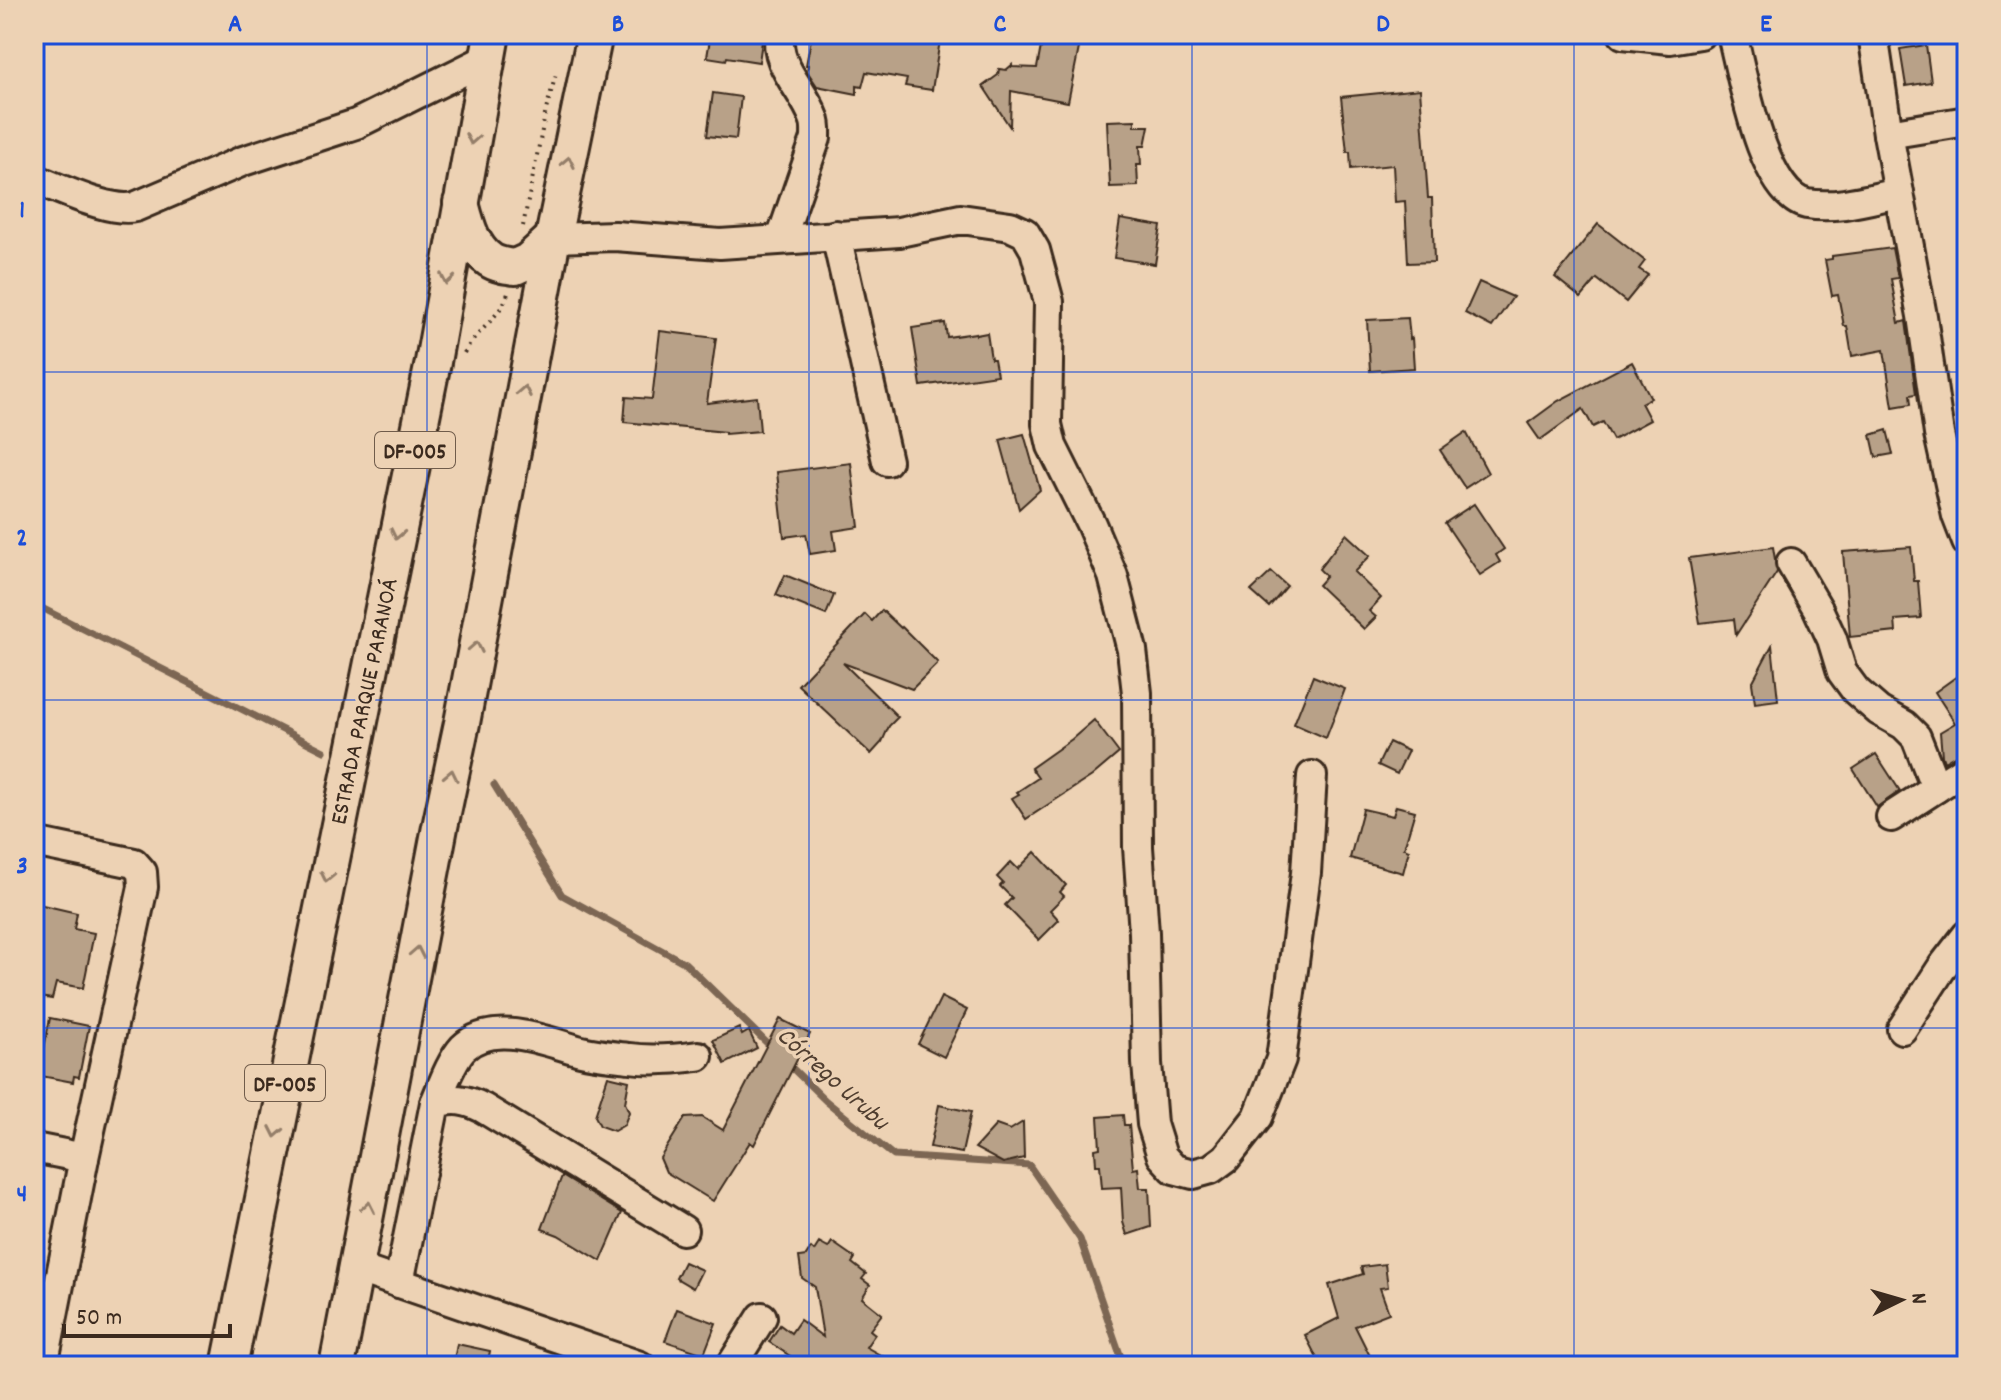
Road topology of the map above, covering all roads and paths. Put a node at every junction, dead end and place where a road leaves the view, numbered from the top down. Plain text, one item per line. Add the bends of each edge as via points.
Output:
1 (595, 34) edge
2 (780, 34) edge
3 (1631, 34) edge
4 (1700, 34) edge
5 (1732, 34) edge
6 (1873, 34) edge
7 (490, 47) edge
8 (559, 64) dead end
9 (1967, 121) edge
10 (1888, 134) junction
11 (34, 179) edge
12 (1899, 193) junction
13 (461, 202) junction
14 (836, 235) junction
15 (553, 238) junction
16 (781, 239) junction
17 (515, 267) junction
18 (459, 362) dead end
19 (887, 461) dead end
20 (1967, 542) edge
21 (1791, 563) dead end
22 (1967, 768) edge
23 (1312, 776) dead end
24 (1936, 788) junction
25 (1891, 817) dead end
26 (34, 842) edge
27 (1967, 935) edge
28 (1902, 1029) dead end
29 (698, 1056) dead end
30 (435, 1103) junction
31 (34, 1148) edge
32 (84, 1158) junction
33 (683, 1230) dead end
34 (356, 1268) junction
35 (399, 1283) junction
36 (762, 1317) dead end
37 (43, 1366) edge
38 (229, 1366) edge
39 (337, 1366) edge
40 (640, 1366) edge
41 (731, 1366) edge

15 -> 1 main road
2 - 16 street via 778,47 816,125
3 - 4 street via 1670,39
5 - 12 street via 1755,129 1773,172 1792,198 1806,204 1843,205
6 - 10 street
7 - 11 street via 356,124 243,161 135,207 109,206
7 -> 13 main road, ESTRADA PARQUE PARANOÁ / DF-005
8 - 17 path
9 - 10 street
10 - 12 street
12 - 20 street via 1939,434
13 - 17 main road via 478,247 490,260
13 -> 38 main road, ESTRADA PARQUE PARANOÁ / DF-005
14 - 16 street
14 - 19 street
14 - 23 street via 899,232 961,219 1010,226 1025,233 1035,250 1049,302 1047,424 1052,446 1113,576 1132,650 1147,1063 1152,1124 1162,1156 1174,1169 1193,1174 1226,1158 1258,1117 1281,1059 1306,873
15 - 16 street via 615,236 720,244
15 - 17 main road
34 -> 15 main road
17 - 18 path via 504,305
21 - 24 street via 1818,609 1842,672 1856,691 1916,737
22 - 24 street
24 - 25 street
26 - 32 street via 121,859 142,872
27 - 28 street
29 - 30 street via 634,1059 502,1033 464,1048
30 - 33 street via 451,1098 483,1108
30 - 35 street
31 - 32 street
32 - 37 street
34 - 35 street
34 - 39 main road
35 - 40 street
36 - 41 street

